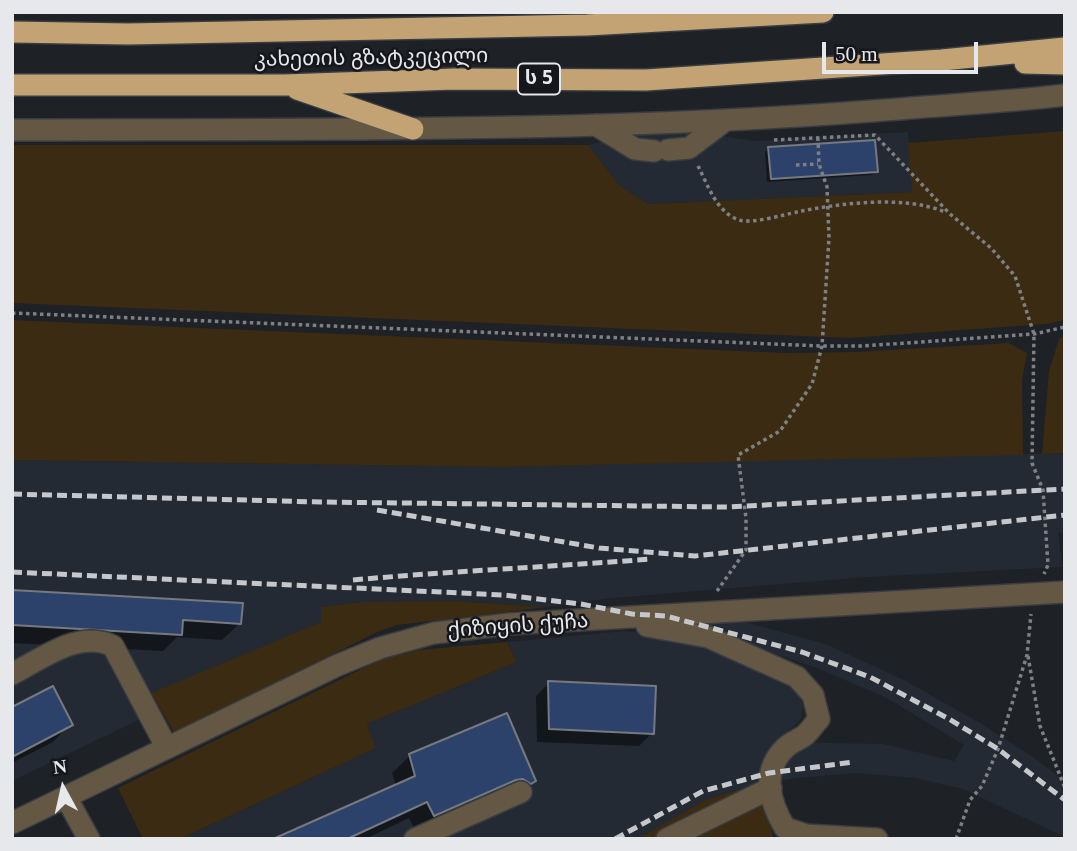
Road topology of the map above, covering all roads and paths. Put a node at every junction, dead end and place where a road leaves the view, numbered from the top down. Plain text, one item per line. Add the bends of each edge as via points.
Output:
1 (823, 12) edge
2 (12, 32) edge
3 (1065, 48) edge
4 (942, 60) junction
5 (1065, 64) edge
6 (12, 85) edge
7 (285, 85) junction
8 (1065, 95) edge
9 (726, 120) junction
10 (596, 125) junction
11 (413, 129) junction
12 (12, 130) edge
13 (818, 139) junction
14 (769, 141) dead end
15 (670, 150) junction
16 (819, 164) junction
17 (796, 165) dead end
18 (828, 206) junction
19 (950, 214) junction
20 (12, 313) edge
21 (1065, 327) edge
22 (1034, 334) junction
23 (822, 346) junction
24 (1065, 592) edge
25 (1033, 594) junction
26 (720, 613) junction
27 (610, 619) junction
28 (1027, 655) junction
29 (12, 674) edge
30 (167, 748) junction
31 (771, 788) junction
32 (1065, 788) edge
33 (521, 792) dead end
34 (66, 797) junction
35 (12, 823) edge
36 (785, 834) edge
37 (89, 839) edge
38 (415, 839) edge
39 (667, 839) edge
40 (877, 839) edge
41 (956, 839) edge

1 - 2 highway, კახეთის გზატკეცილი via 587,25
3 - 4 highway, კახეთის გზატკეცილი / ს 5
4 - 5 highway
4 - 7 highway, კახეთის გზატკეცილი / ს 5 via 646,80 454,79
6 - 7 highway, კახეთის გზატკეცილი / ს 5
7 - 11 highway
8 - 9 street
9 - 10 street
9 - 15 street
10 - 11 street
10 - 15 street via 635,149
11 - 12 street
13 - 14 path
13 - 16 path
13 - 19 path via 875,135
15 - 18 path via 720,208 740,220
16 - 17 path
16 - 18 path
18 - 19 path via 910,202
18 - 23 path
19 - 22 path via 991,247 1015,276
20 - 23 path
21 - 22 path
22 - 23 path
22 - 25 path via 1032,463 1043,490 1048,565
23 - 26 path via 812,384 780,431 738,456 746,550 716,591
24 - 25 street, ქიზიყის ქუჩა
25 - 26 street, ქიზიყის ქუჩა
25 - 28 path
26 - 27 street, ქიზიყის ქუჩა
27 - 30 street, ქიზიყის ქუჩა via 434,633 380,648
27 - 31 street via 708,637 797,677 813,695 818,719 773,762
28 - 32 path via 1040,726
28 - 41 path via 998,749 982,786 970,800
29 - 30 street via 73,642 103,641 113,646
30 - 34 street, ქიზიყის ქუჩა
31 - 36 street
31 - 39 street
33 - 38 street
34 - 35 street, ქიზიყის ქუჩა
34 - 37 street
36 - 40 street

